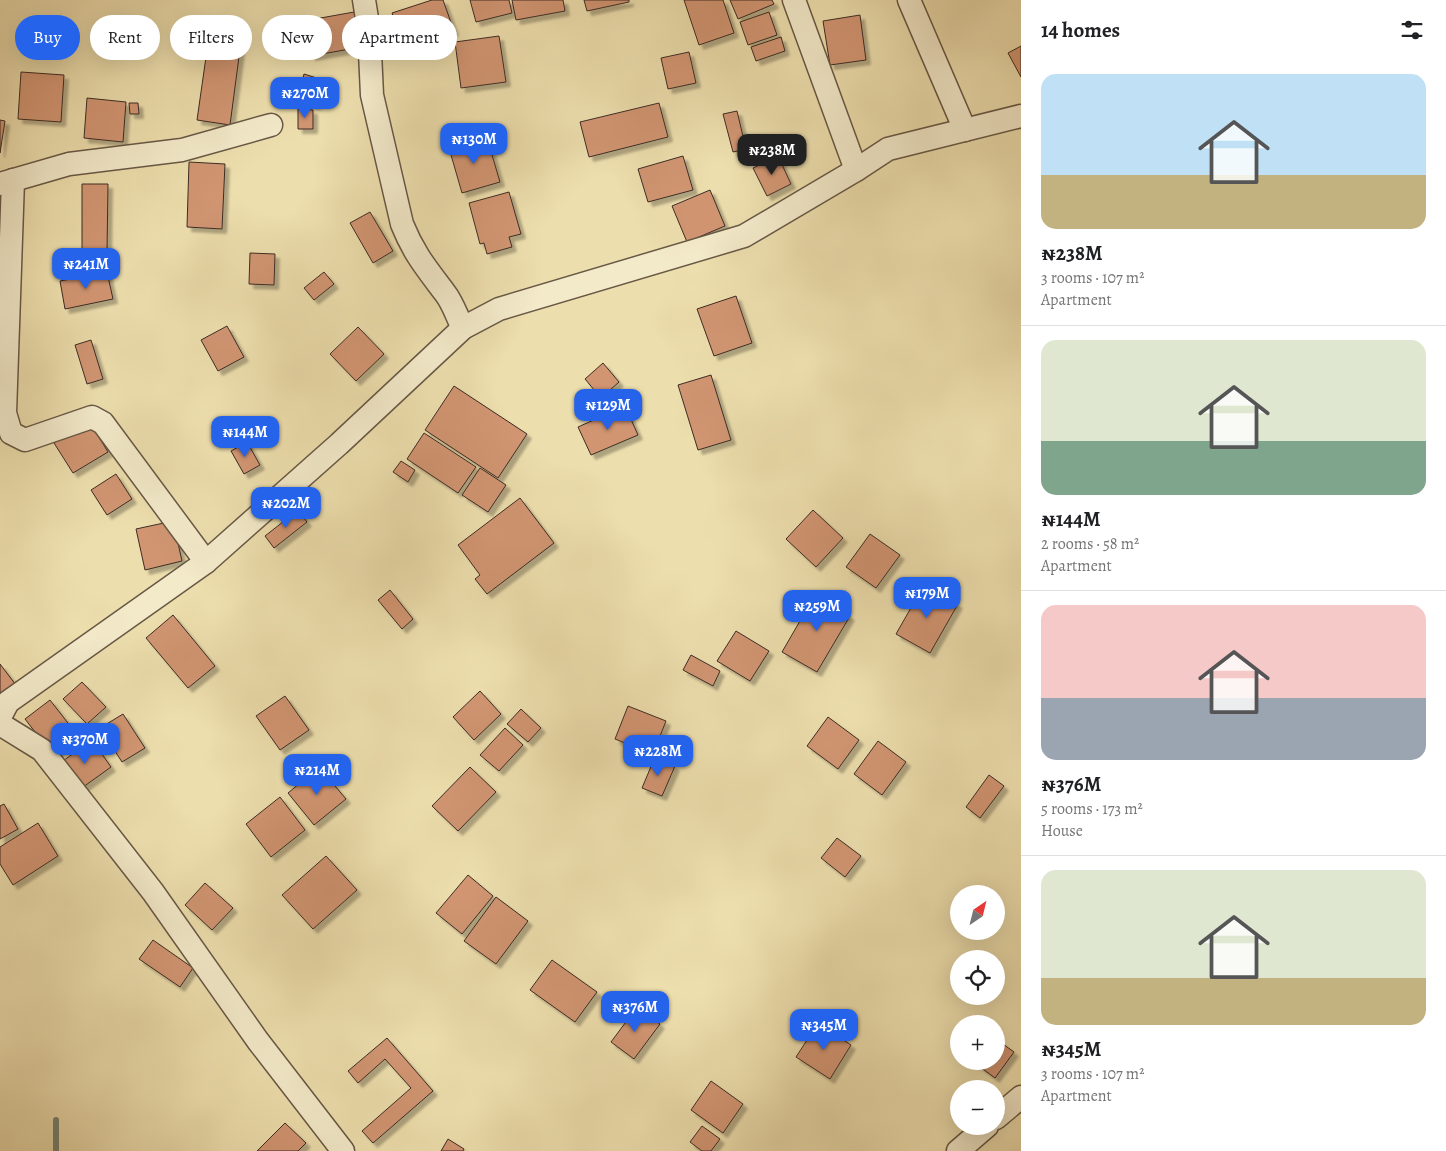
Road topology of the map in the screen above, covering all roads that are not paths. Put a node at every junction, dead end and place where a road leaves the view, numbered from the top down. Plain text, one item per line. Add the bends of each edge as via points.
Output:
1 (364, 0) edge
2 (794, 0) edge
3 (909, 0) edge
4 (1021, 116) edge
5 (271, 125) dead end
6 (965, 130) junction
7 (856, 170) junction
8 (7, 182) edge
9 (463, 328) junction
10 (5, 437) edge
11 (206, 562) junction
12 (0, 717) edge
13 (0, 724) edge
14 (1021, 1097) edge
15 (1005, 1110) edge
16 (977, 1135) edge
17 (343, 1151) edge
18 (958, 1151) edge

1 - 9 street via 372,95 402,224 410,245 446,295
2 - 7 street
3 - 6 street
4 - 6 street
5 - 8 street via 182,150 69,164
6 - 7 street via 888,149
7 - 9 street via 744,236 499,310
8 - 10 street
9 - 11 street
10 - 11 street via 24,440 92,417 103,423
11 - 12 street via 8,702
13 - 17 street via 42,750 153,892 258,1041
14 - 15 street
16 - 18 street

